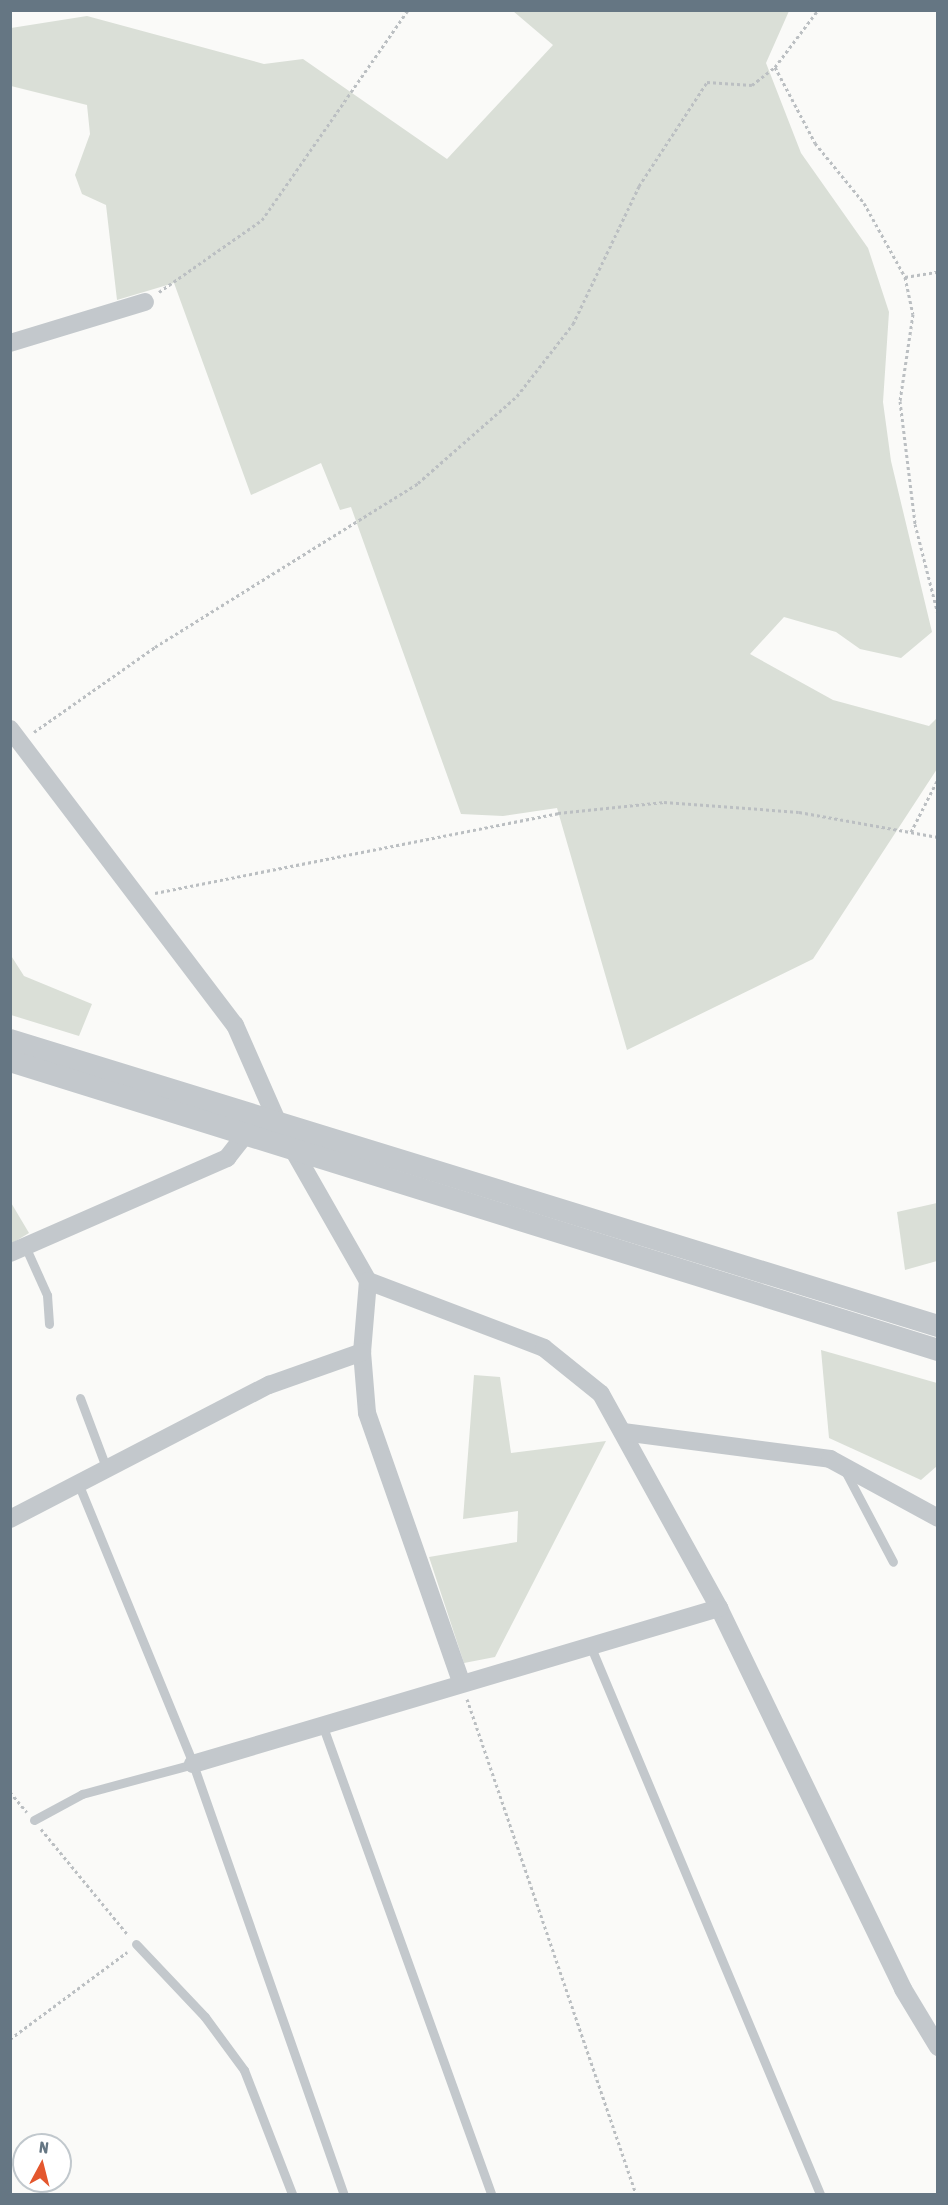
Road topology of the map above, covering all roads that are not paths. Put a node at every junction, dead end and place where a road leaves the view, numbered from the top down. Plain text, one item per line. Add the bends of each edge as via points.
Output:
1 (145, 302) road end
2 (10, 343) edge
3 (15, 735) edge
4 (10, 1040) edge
5 (10, 1061) edge
6 (279, 1125) junction
7 (245, 1135) junction
8 (294, 1151) junction
9 (18, 1250) edge
10 (368, 1281) junction
11 (49, 1324) dead end
12 (938, 1326) edge
13 (938, 1350) edge
14 (362, 1352) junction
15 (80, 1398) dead end
16 (623, 1432) junction
17 (844, 1465) junction
18 (106, 1467) junction
19 (78, 1483) junction
20 (938, 1518) edge
21 (10, 1519) edge
22 (893, 1562) dead end
23 (719, 1608) junction
24 (590, 1645) junction
25 (461, 1682) junction
26 (322, 1724) junction
27 (193, 1764) junction
28 (34, 1820) road end
29 (136, 1944) road end
30 (938, 2047) edge
31 (292, 2194) edge
32 (344, 2194) edge
33 (491, 2194) edge
34 (820, 2194) edge

1 - 2 street
3 - 6 street via 235,1025
4 - 6 street
5 - 7 street
6 - 8 street
6 - 12 street
7 - 8 street
7 - 9 street via 227,1158
8 - 10 street
8 - 13 street
9 - 11 lane via 47,1295
10 - 14 street
10 - 16 street via 544,1348 601,1394
14 - 18 street via 269,1385
14 - 25 street via 367,1413
15 - 18 lane
16 - 17 street
16 - 23 street
17 - 20 street
17 - 22 lane via 842,1472
18 - 19 street
19 - 21 street
19 - 27 lane
23 - 24 street
23 - 30 street via 903,1989
24 - 25 street
24 - 34 lane
25 - 26 street
26 - 27 street
26 - 33 lane
27 - 28 lane via 82,1794
27 - 32 lane
29 - 31 lane via 205,2017 244,2070

